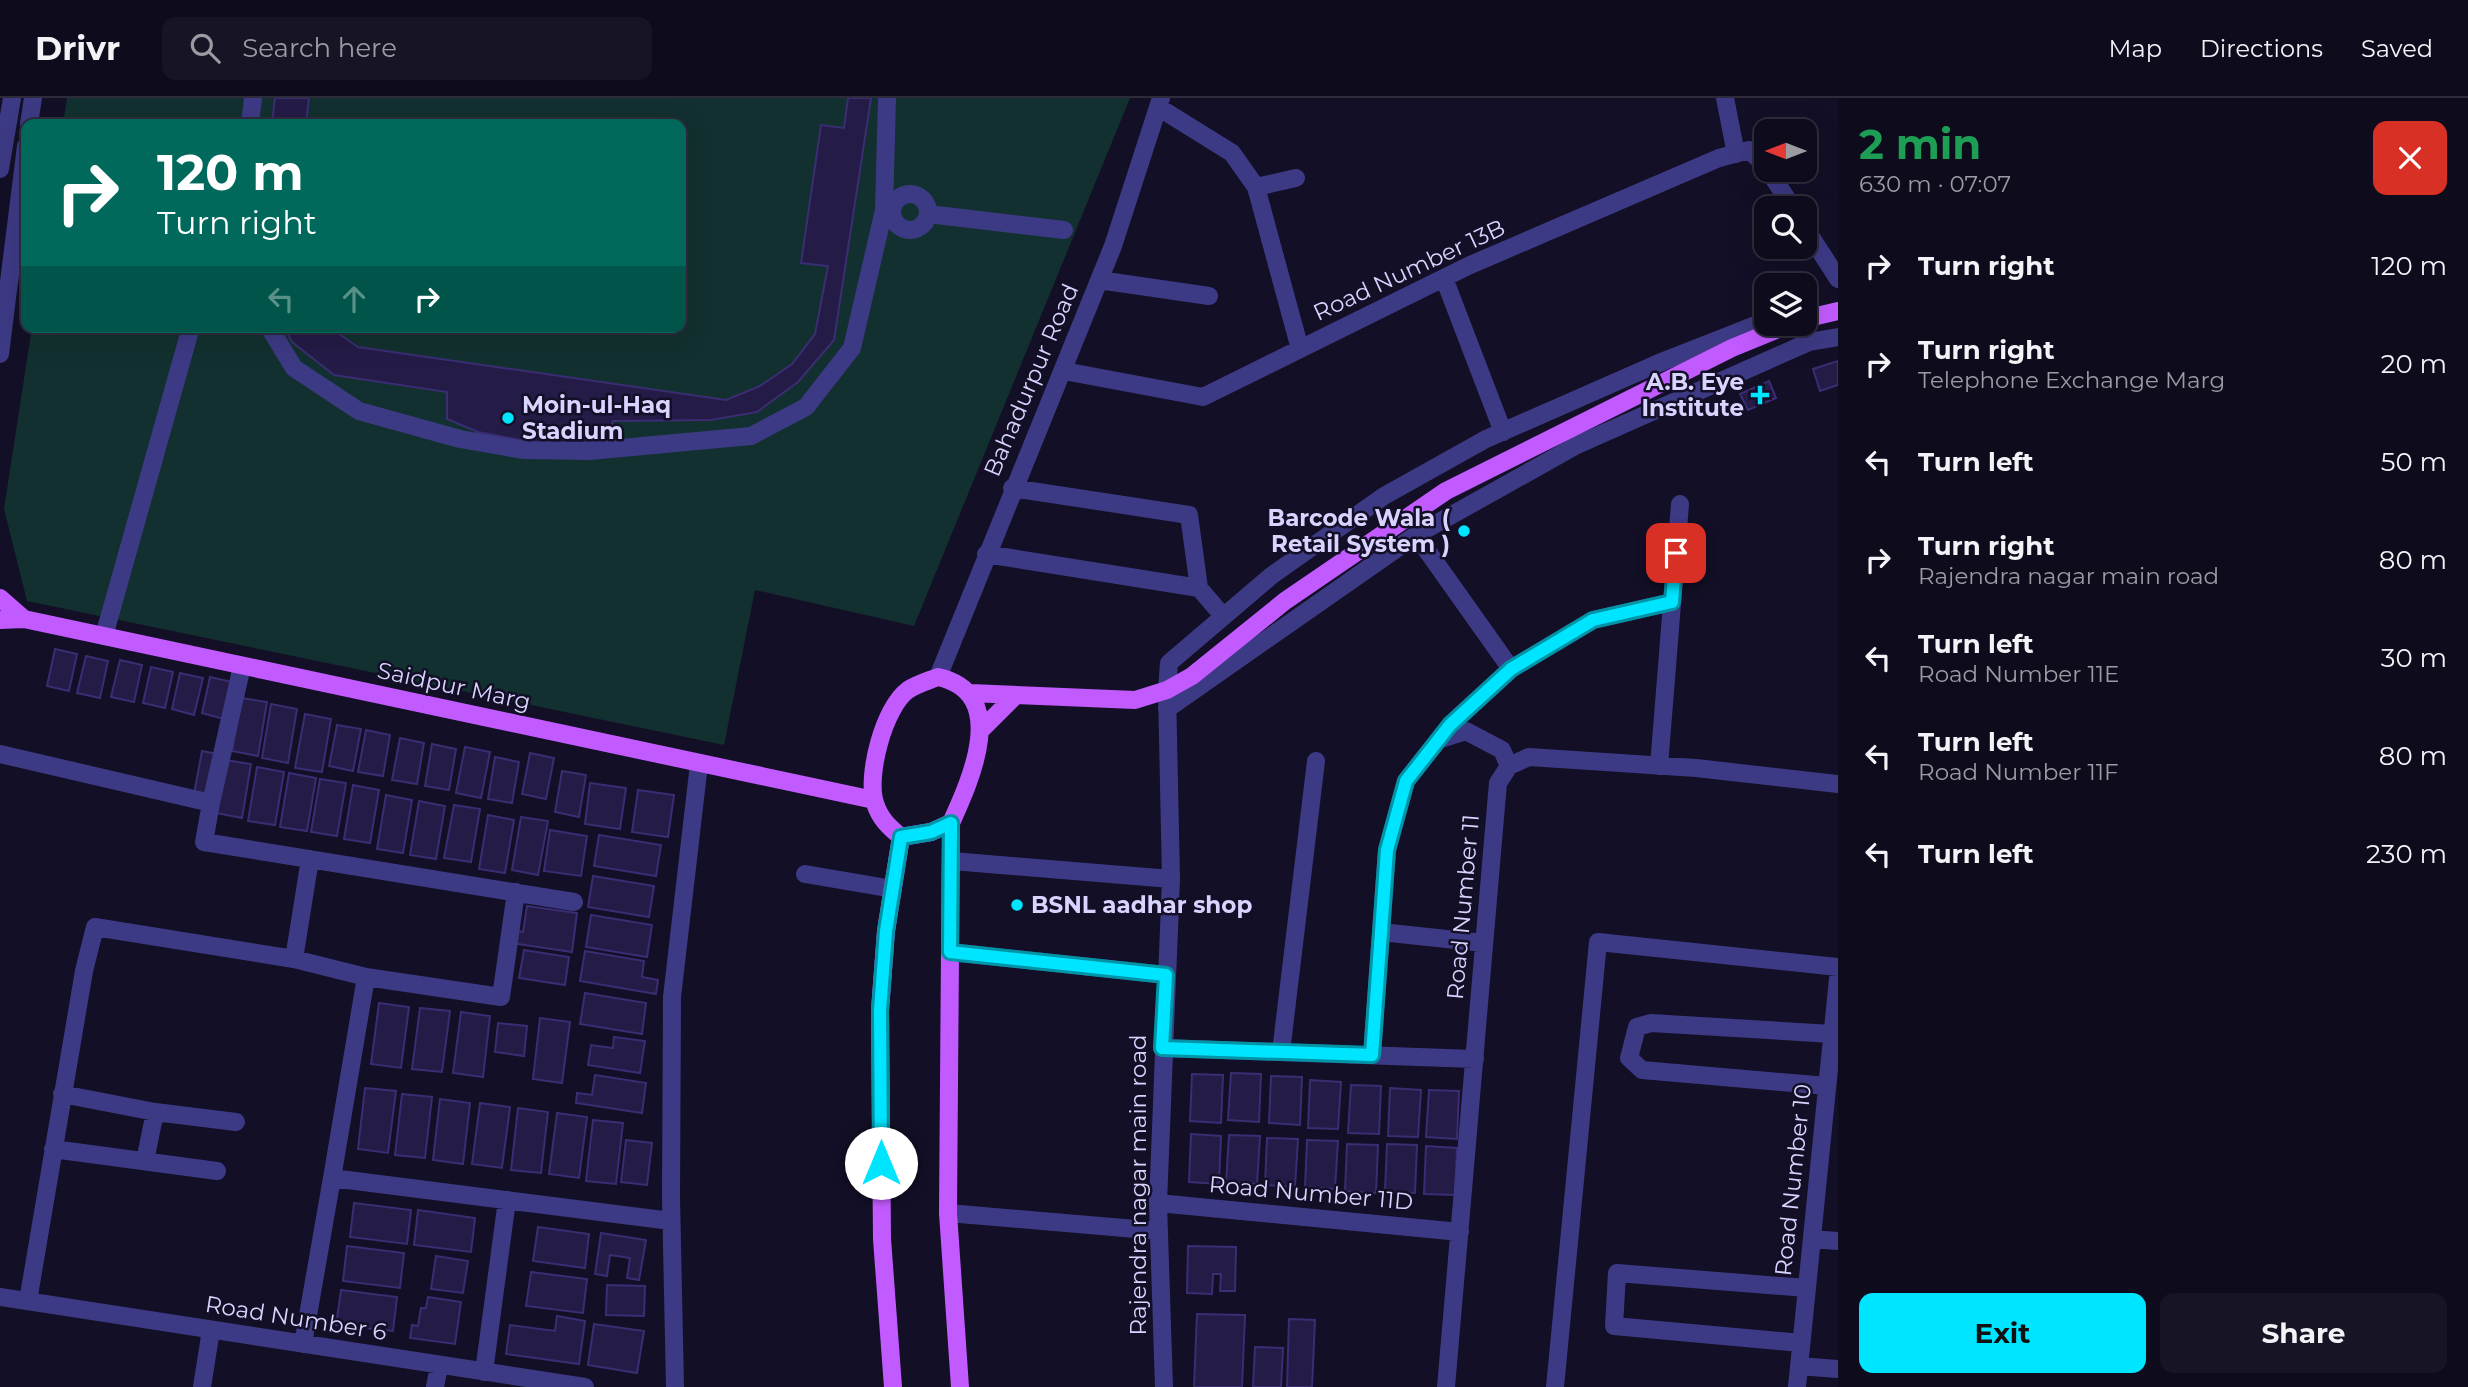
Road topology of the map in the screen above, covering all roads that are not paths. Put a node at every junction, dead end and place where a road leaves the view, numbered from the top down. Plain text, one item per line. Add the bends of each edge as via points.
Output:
1 (12, 98) edge
2 (33, 98) edge
3 (253, 98) edge
4 (887, 98) edge
5 (1726, 98) edge
6 (1159, 102) edge
7 (30, 119) edge
8 (251, 119) edge
9 (21, 153) edge
10 (1736, 154) junction
11 (1754, 155) edge
12 (1, 161) edge
13 (1296, 178) dead end
14 (21, 179) edge
15 (1256, 187) junction
16 (888, 210) junction
17 (928, 214) junction
18 (1064, 230) dead end
19 (1817, 246) edge
20 (5, 268) edge
21 (1444, 278) junction
22 (1838, 279) edge
23 (1099, 280) junction
24 (1209, 296) dead end
25 (1838, 303) edge
26 (1817, 308) edge
27 (1838, 310) edge
28 (1817, 316) edge
29 (1754, 326) edge
30 (189, 333) edge
31 (273, 333) edge
32 (1761, 336) edge
33 (1838, 337) edge
34 (1300, 349) junction
35 (0, 354) edge
36 (1064, 370) junction
37 (1503, 432) junction
38 (1012, 488) junction
39 (1681, 504) dead end
40 (1416, 535) junction
41 (986, 554) junction
42 (1199, 588) junction
43 (0, 598) edge
44 (1672, 602) junction
45 (1223, 616) junction
46 (24, 619) junction
47 (0, 620) edge
48 (104, 636) junction
49 (242, 666) junction
50 (1511, 669) junction
51 (938, 677) junction
52 (1173, 687) junction
53 (971, 693) junction
54 (1016, 695) junction
55 (1167, 709) junction
56 (980, 731) junction
57 (1438, 740) junction
58 (0, 754) edge
59 (1316, 761) dead end
60 (699, 764) junction
61 (1509, 766) junction
62 (1659, 766) junction
63 (1838, 784) edge
64 (874, 800) junction
65 (211, 803) junction
66 (951, 823) junction
67 (901, 837) junction
68 (310, 859) junction
69 (952, 861) junction
70 (805, 874) dead end
71 (1171, 879) junction
72 (893, 890) junction
73 (516, 892) junction
74 (574, 902) dead end
75 (1381, 932) junction
76 (1484, 943) junction
77 (950, 952) junction
78 (294, 959) junction
79 (1838, 967) edge
80 (1166, 975) junction
81 (366, 977) junction
82 (1838, 979) edge
83 (1832, 1034) junction
84 (1162, 1048) junction
85 (1282, 1052) junction
86 (1372, 1055) junction
87 (1475, 1059) junction
88 (1827, 1086) junction
89 (62, 1094) junction
90 (155, 1112) junction
91 (1832, 1117) edge
92 (236, 1122) dead end
93 (53, 1149) junction
94 (145, 1161) junction
95 (217, 1171) dead end
96 (332, 1178) junction
97 (507, 1200) junction
98 (1158, 1203) junction
99 (948, 1213) junction
100 (671, 1221) junction
101 (1159, 1231) junction
102 (1460, 1232) junction
103 (1812, 1239) junction
104 (1838, 1241) edge
105 (1806, 1288) junction
106 (0, 1297) edge
107 (28, 1301) junction
108 (211, 1330) junction
109 (1801, 1343) junction
110 (303, 1344) junction
111 (439, 1366) junction
112 (1799, 1366) junction
113 (1838, 1369) edge
114 (484, 1372) junction
115 (202, 1387) edge
116 (435, 1387) edge
117 (585, 1387) edge
118 (675, 1387) edge
119 (893, 1387) edge
120 (960, 1387) edge
121 (1164, 1387) edge
122 (1446, 1387) edge
123 (1555, 1387) edge
124 (1797, 1387) edge

1 - 12 street
2 - 7 street
3 - 8 street
4 - 16 street
5 - 10 street
6 - 15 street via 1232,153
6 - 23 street, Bahadurpur Road
9 - 12 street
10 - 11 street via 1749,150
10 - 21 street, Road Number 13B
13 - 15 street
14 - 20 street
15 - 34 street
16 - 17 street via 895,222 909,230 921,227
16 - 17 street via 901,196 913,194 923,200
16 - 31 street via 852,348 806,407 751,436 589,451 523,450 460,439 359,411 294,368
17 - 18 street
19 - 22 street
20 - 35 street
21 - 34 street, Road Number 13B
21 - 37 street
23 - 24 street
23 - 36 street, Bahadurpur Road
25 - 26 street
27 - 28 main road
29 - 37 street, Rajendra nagar main road
30 - 48 street
32 - 52 main road via 1446,491 1285,601
33 - 40 street via 1809,342 1577,445
34 - 36 street, Road Number 13B via 1203,397
36 - 38 street, Bahadurpur Road
37 - 45 street, Rajendra nagar main road via 1384,496
38 - 41 street, Bahadurpur Road
38 - 42 street via 1189,515
39 - 44 street
40 - 50 street
40 - 55 street
41 - 42 street
41 - 51 street, Bahadurpur Road
42 - 45 street
43 - 46 main road
44 - 50 street via 1593,620
44 - 62 street
45 - 52 street, Rajendra nagar main road via 1169,663
46 - 47 main road
46 - 48 main road, Saidpur Marg
48 - 49 main road, Saidpur Marg
49 - 60 main road, Saidpur Marg
49 - 65 street
50 - 57 street
51 - 53 main road via 958,681
51 - 64 main road via 906,691 891,711 873,775
52 - 54 main road via 1135,700
52 - 55 street, Rajendra nagar main road
53 - 54 main road
53 - 56 main road
54 - 56 main road
55 - 71 street, Rajendra nagar main road
56 - 66 main road via 970,780
57 - 61 street via 1466,731 1502,750
57 - 75 street via 1406,781 1387,850
58 - 65 street
59 - 85 street
60 - 64 main road, Saidpur Marg
60 - 100 street via 672,997
61 - 62 street via 1529,757
61 - 76 street, Road Number 11 via 1498,783
62 - 63 street
64 - 67 main road via 887,826
65 - 68 street via 204,842
66 - 67 main road
66 - 69 main road
67 - 72 main road
68 - 73 street
68 - 78 street
69 - 71 street
69 - 77 main road
70 - 72 street
71 - 80 street, Rajendra nagar main road
72 - 119 main road via 880,1023 882,1239
73 - 74 street
73 - 81 street via 501,997
75 - 76 street
75 - 86 street
76 - 87 street, Road Number 11
77 - 80 street
77 - 99 main road
78 - 81 street
78 - 89 street via 95,927
79 - 123 street via 1598,942
80 - 84 street, Rajendra nagar main road
81 - 96 street
82 - 83 street, Road Number 10
83 - 88 street, Road Number 10
83 - 88 street via 1651,1023 1637,1027 1629,1058 1642,1070
84 - 85 street
84 - 98 street, Rajendra nagar main road
85 - 86 street
86 - 87 street
87 - 102 street, Road Number 11
88 - 91 street, Road Number 10
89 - 90 street
89 - 93 street
90 - 92 street
90 - 94 street
91 - 103 street, Road Number 10
93 - 94 street
93 - 107 street
94 - 95 street
96 - 97 street
96 - 110 street
97 - 100 street
97 - 114 street
98 - 101 street, Rajendra nagar main road
98 - 102 street, Road Number 11D
99 - 101 street
99 - 120 main road
100 - 118 street
101 - 121 street, Rajendra nagar main road
102 - 122 street, Road Number 11
103 - 104 street
103 - 105 street, Road Number 10
105 - 109 street, Road Number 10
105 - 109 street via 1617,1273 1614,1326
106 - 107 street, Road Number 6
107 - 108 street, Road Number 6
108 - 110 street, Road Number 6
108 - 115 street
109 - 112 street, Road Number 10
110 - 111 street, Road Number 6
111 - 114 street, Road Number 6
111 - 116 street
112 - 113 street
112 - 124 street, Road Number 10
114 - 117 street, Road Number 6

